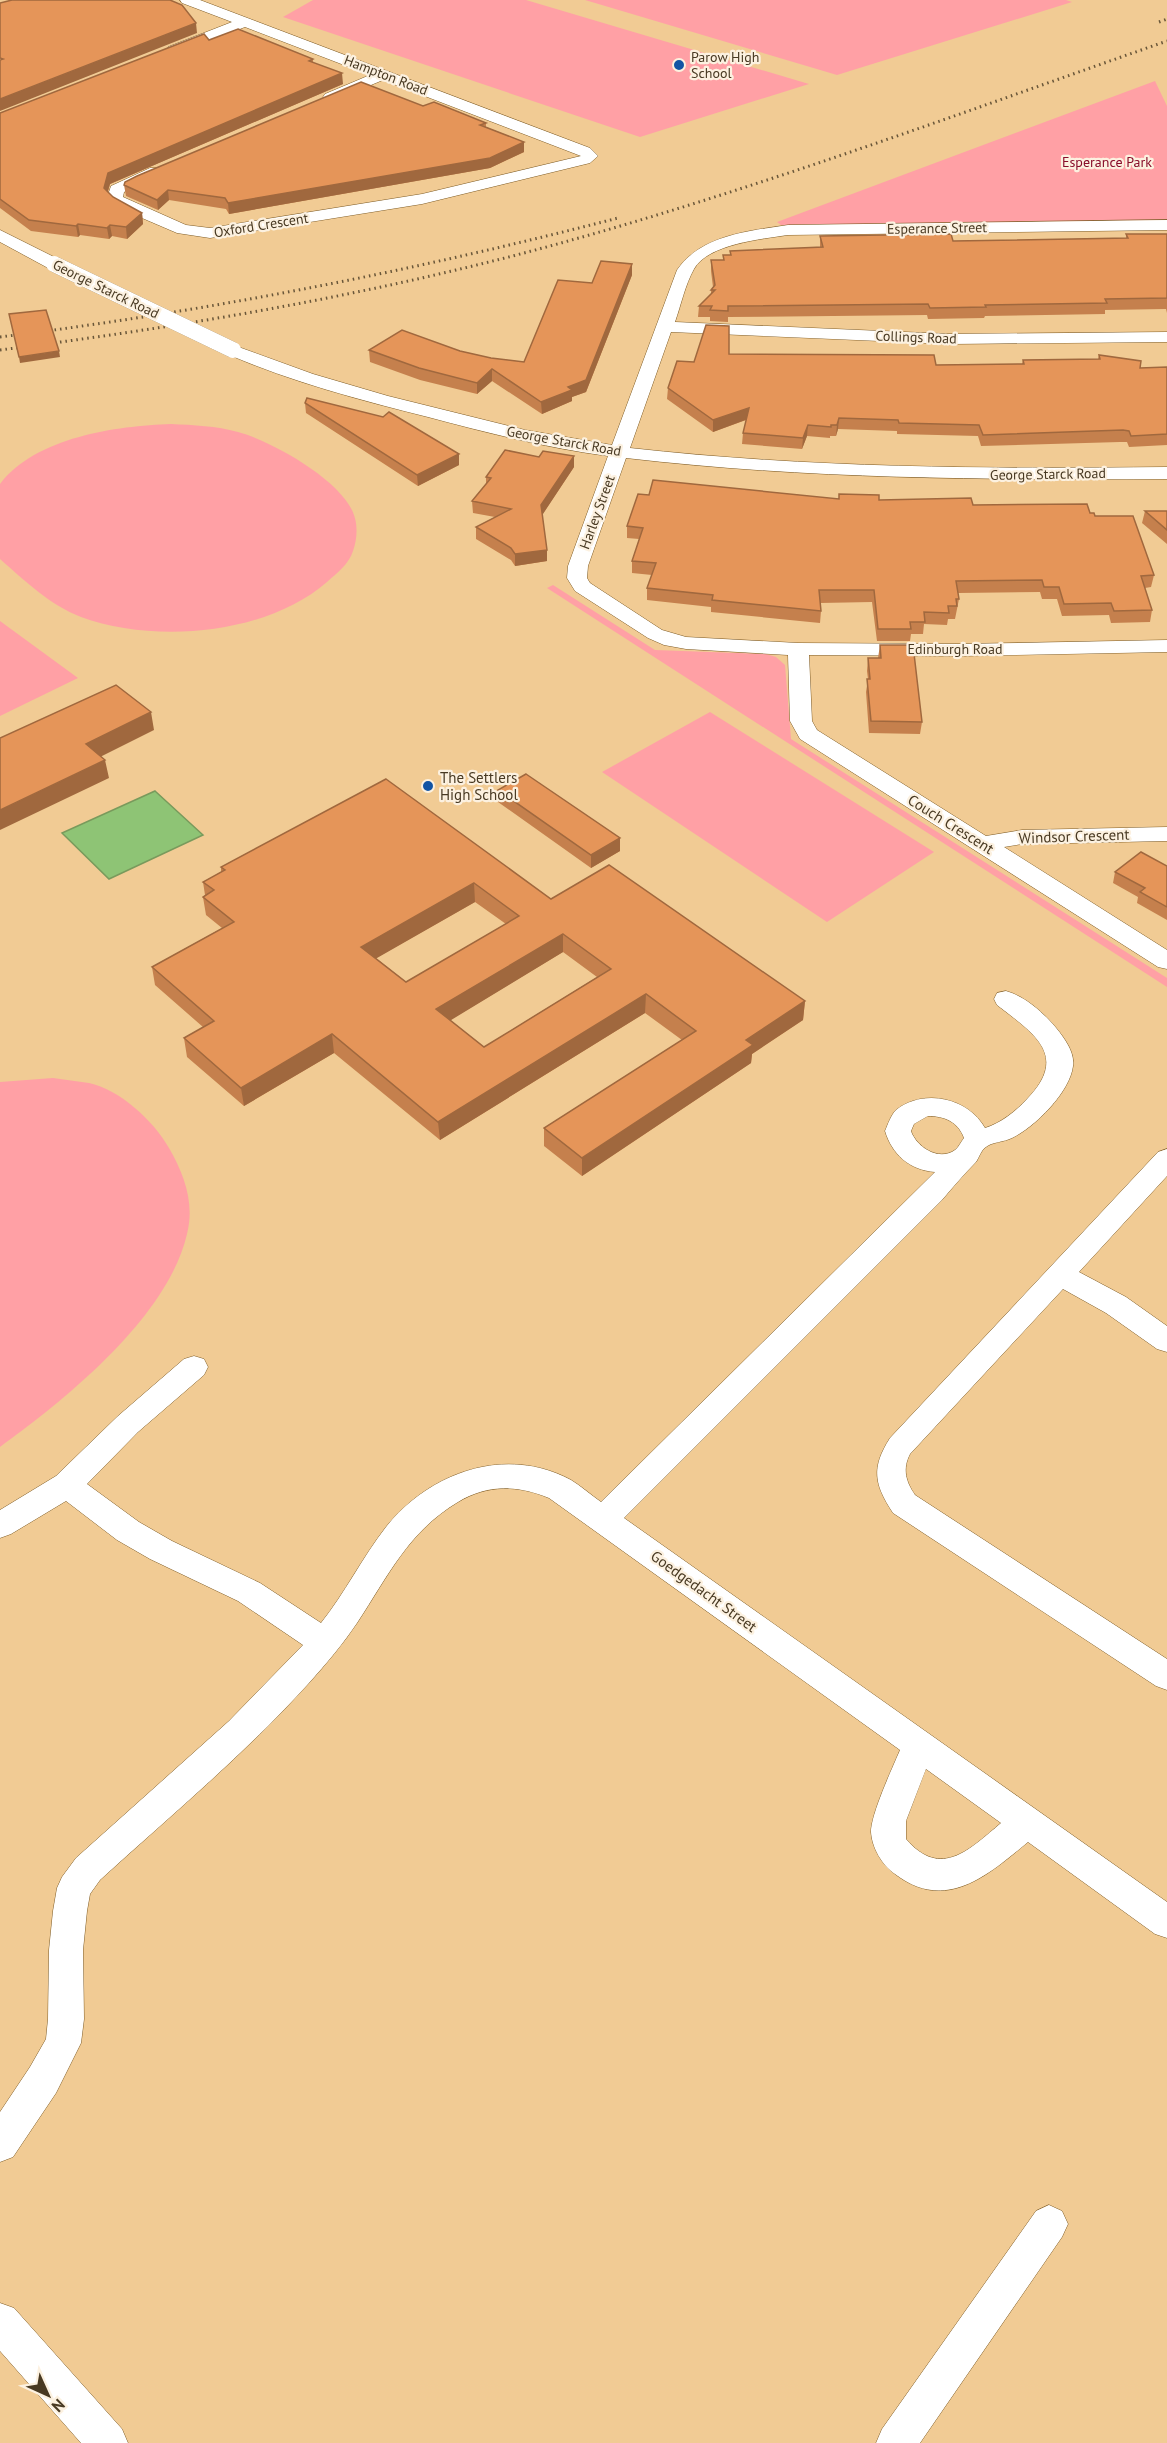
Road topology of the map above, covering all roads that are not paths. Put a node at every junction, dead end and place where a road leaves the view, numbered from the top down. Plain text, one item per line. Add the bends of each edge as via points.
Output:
1 (188, 0) edge
2 (245, 22) junction
3 (156, 57) edge
4 (384, 74) junction
5 (318, 102) edge
6 (585, 151) joint
7 (176, 163) edge
8 (1167, 225) edge
9 (0, 235) edge
10 (710, 249) joint
11 (665, 327) junction
12 (1167, 337) edge
13 (619, 452) junction
14 (1167, 473) edge
15 (671, 641) joint
16 (1167, 646) edge
17 (798, 649) junction
18 (1167, 834) edge
19 (983, 844) junction
20 (1167, 961) edge
21 (1006, 999) dead end
22 (977, 1139) junction
23 (1167, 1159) edge
24 (961, 1160) junction
25 (925, 1161) junction
26 (923, 1201) junction
27 (1060, 1274) junction
28 (1167, 1341) edge
29 (194, 1367) dead end
30 (67, 1485) junction
31 (603, 1519) junction
32 (0, 1525) edge
33 (325, 1642) junction
34 (1167, 1676) edge
35 (918, 1746) junction
36 (1027, 1822) junction
37 (1167, 1922) edge
38 (0, 2144) edge
39 (1048, 2224) dead end
40 (0, 2322) edge
41 (108, 2443) edge
42 (896, 2443) edge

1 - 2 street, Hampton Road
2 - 3 street
2 - 4 street, Hampton Road
4 - 5 street
4 - 6 street, Hampton Road
6 - 7 street, Oxford Crescent via 590,156 585,160 457,191 210,233 183,230 115,198 117,189
8 - 10 street, Esperance Street via 788,230
9 - 13 street, George Starck Road, bridge via 233,350 294,374 383,401 549,441
10 - 11 street, Harley Street via 687,265
11 - 12 street, Collings Road via 950,339
11 - 13 street, Harley Street
13 - 14 street, George Starck Road via 803,469 967,475
13 - 15 street, Harley Street via 577,578 582,587
15 - 17 street, Edinburgh Road
16 - 17 street, Edinburgh Road
17 - 19 street, Couch Crescent via 801,722 808,734
18 - 19 street, Windsor Crescent via 1022,837
19 - 20 street, Couch Crescent
21 - 22 street via 1053,1042 1060,1057 1060,1073 1043,1098 1018,1120 1005,1130
22 - 24 street via 970,1154
22 - 25 street via 969,1121 960,1114 937,1107 913,1111 899,1124 899,1142
23 - 27 street
24 - 25 street
24 - 26 street
25 - 26 street
26 - 31 street
27 - 28 street via 1116,1305
27 - 34 street via 900,1446 890,1466 890,1477 904,1504
29 - 30 street via 128,1424
30 - 32 street
30 - 33 street via 128,1531 249,1592
31 - 33 street, Goedgedacht Street via 560,1489 526,1476 506,1474 475,1480 450,1492 409,1522
31 - 35 street, Goedgedacht Street
33 - 38 street, Goedgedacht Street via 284,1688 88,1869 74,1888 66,1950 63,2043 44,2080
35 - 36 street, Goedgedacht Street
35 - 36 street via 887,1822 892,1846 907,1864 933,1875 954,1874 976,1863
36 - 37 street, Goedgedacht Street
39 - 42 street
40 - 41 street

